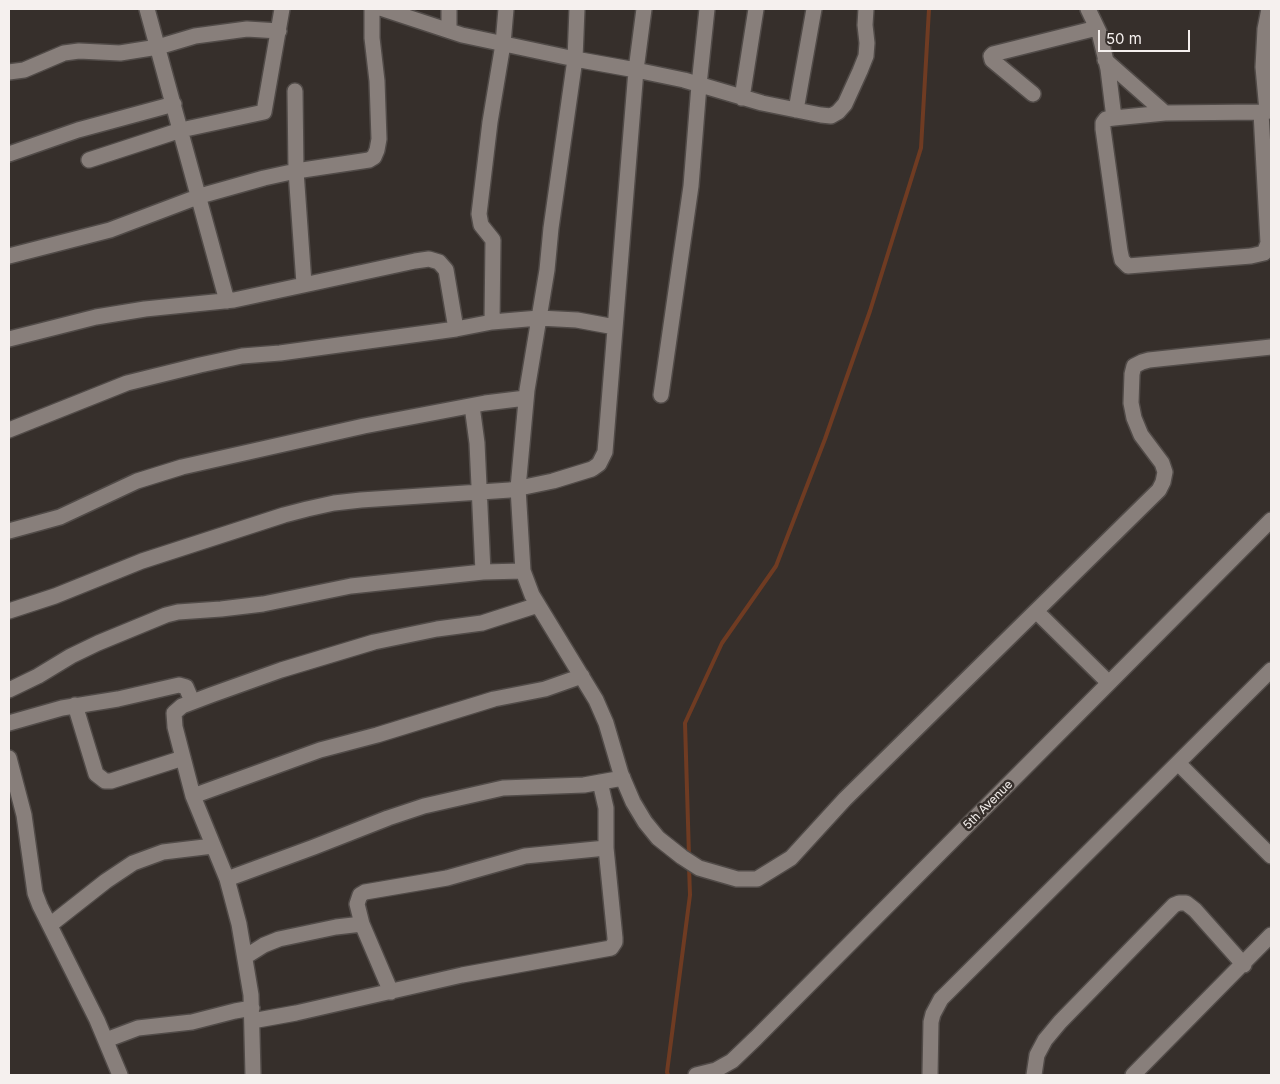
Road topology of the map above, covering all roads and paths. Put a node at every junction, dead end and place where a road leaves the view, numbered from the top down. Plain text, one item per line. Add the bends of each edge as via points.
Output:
1 (147, 9) edge
2 (282, 9) edge
3 (372, 9) edge
4 (383, 9) edge
5 (449, 9) edge
6 (506, 9) edge
7 (577, 9) edge
8 (644, 9) edge
9 (707, 9) edge
10 (756, 9) edge
11 (814, 9) edge
12 (866, 9) edge
13 (1088, 9) edge
14 (1269, 9) edge
15 (1097, 28) junction
16 (449, 30) junction
17 (279, 32) junction
18 (503, 44) junction
19 (158, 47) junction
20 (575, 58) junction
21 (1104, 59) junction
22 (636, 70) junction
23 (9, 72) edge
24 (699, 85) junction
25 (295, 91) dead end
26 (1033, 94) dead end
27 (742, 98) junction
28 (174, 104) junction
29 (796, 110) junction
30 (1266, 111) edge
31 (1165, 113) junction
32 (1114, 118) junction
33 (181, 130) junction
34 (9, 154) edge
35 (90, 160) dead end
36 (296, 171) junction
37 (200, 196) junction
38 (9, 256) edge
39 (304, 284) junction
40 (227, 301) junction
41 (539, 318) junction
42 (492, 322) junction
43 (615, 327) junction
44 (456, 329) junction
45 (9, 339) edge
46 (1271, 347) edge
47 (662, 395) dead end
48 (526, 398) junction
49 (472, 406) junction
50 (9, 430) edge
51 (518, 488) junction
52 (480, 492) junction
53 (1271, 520) edge
54 (9, 531) edge
55 (523, 571) junction
56 (483, 572) junction
57 (538, 605) junction
58 (9, 611) edge
59 (1037, 612) junction
60 (1271, 670) edge
61 (582, 676) junction
62 (1109, 683) junction
63 (9, 690) edge
64 (192, 701) junction
65 (75, 705) junction
66 (9, 723) edge
67 (9, 758) edge
68 (183, 758) junction
69 (1178, 764) junction
70 (623, 778) junction
71 (600, 782) junction
72 (193, 796) junction
73 (213, 846) junction
74 (606, 848) junction
75 (1271, 856) edge
76 (226, 879) junction
77 (362, 924) junction
78 (50, 925) junction
79 (1271, 935) edge
80 (245, 957) junction
81 (1244, 964) junction
82 (391, 992) junction
83 (252, 1015) junction
84 (106, 1040) junction
85 (120, 1075) edge
86 (253, 1075) edge
87 (699, 1075) edge
88 (930, 1075) edge
89 (1034, 1075) edge
90 (1133, 1075) edge

1 - 19 street
2 - 17 street
3 - 36 street via 379,113 379,139 374,157
4 - 16 street
5 - 16 street
6 - 18 street
7 - 20 street
8 - 22 street
9 - 24 street
10 - 27 street
11 - 29 street
12 - 29 street via 866,56 844,104 831,116
13 - 15 street
14 - 30 street via 1263,66
15 - 21 street
15 - 26 street via 991,56
16 - 18 street
17 - 19 street via 247,29 195,36
17 - 33 street via 264,112
18 - 20 street
18 - 42 street via 479,214 481,225 492,240
19 - 23 street via 120,53 64,53 24,70
19 - 28 street
20 - 22 street
20 - 41 street
21 - 31 street
21 - 32 street
22 - 24 street
22 - 43 street
24 - 27 street
24 - 47 street via 691,186
25 - 36 street
27 - 29 street
28 - 33 street
28 - 34 street
30 - 31 street
30 - 32 street via 1268,244 1264,253 1128,266 1120,251 1103,129 1103,123
31 - 32 street
33 - 35 street
33 - 37 street
36 - 37 street
36 - 39 street
37 - 38 street via 110,230
37 - 40 street
39 - 40 street
39 - 44 street via 415,260 433,260 446,270
40 - 45 street via 125,312
41 - 42 street
41 - 43 street
41 - 48 street
42 - 44 street
43 - 51 street via 602,459 592,469
44 - 50 street via 242,356 200,365 127,384
46 - 59 street via 1149,360 1134,366 1131,402 1134,418 1141,435 1162,463 1165,472 1163,482 1159,490
48 - 49 street
48 - 51 street
49 - 52 street
49 - 54 street via 364,426 182,467 137,481 60,517
51 - 52 street
51 - 55 street
52 - 56 street
52 - 58 street via 334,503 284,515 142,561
53 - 62 street, 5th Avenue
55 - 56 street
55 - 57 street
56 - 63 street via 351,586 263,604 178,612 98,643
57 - 61 street
57 - 64 street via 482,623 374,642
59 - 62 street
59 - 70 street via 845,799 791,858 757,880 724,876 699,868 682,857 658,838 645,822
60 - 69 street
61 - 70 street via 604,717
61 - 72 street via 320,750
62 - 87 street, 5th Avenue via 749,1045 724,1066
64 - 65 street via 186,687 179,685
64 - 68 street via 174,713
65 - 66 street
65 - 68 street via 96,774 105,781
67 - 78 street via 24,815 35,893
68 - 72 street
69 - 75 street
69 - 88 street via 941,1000 931,1022
70 - 71 street
71 - 74 street via 606,808
71 - 76 street via 503,788 424,806
72 - 73 street
73 - 76 street
73 - 78 street via 163,852 133,864 106,880
74 - 77 street via 525,856 447,878 365,892 357,904
74 - 82 street via 616,938 611,948 462,975
76 - 80 street
77 - 80 street via 279,939
77 - 82 street
78 - 84 street
79 - 81 street
80 - 83 street
81 - 89 street via 1195,910 1186,903 1174,905 1044,1040 1037,1055
81 - 90 street
82 - 83 street via 296,1013
83 - 84 street via 235,1011 192,1022 138,1028
83 - 86 street
84 - 85 street

